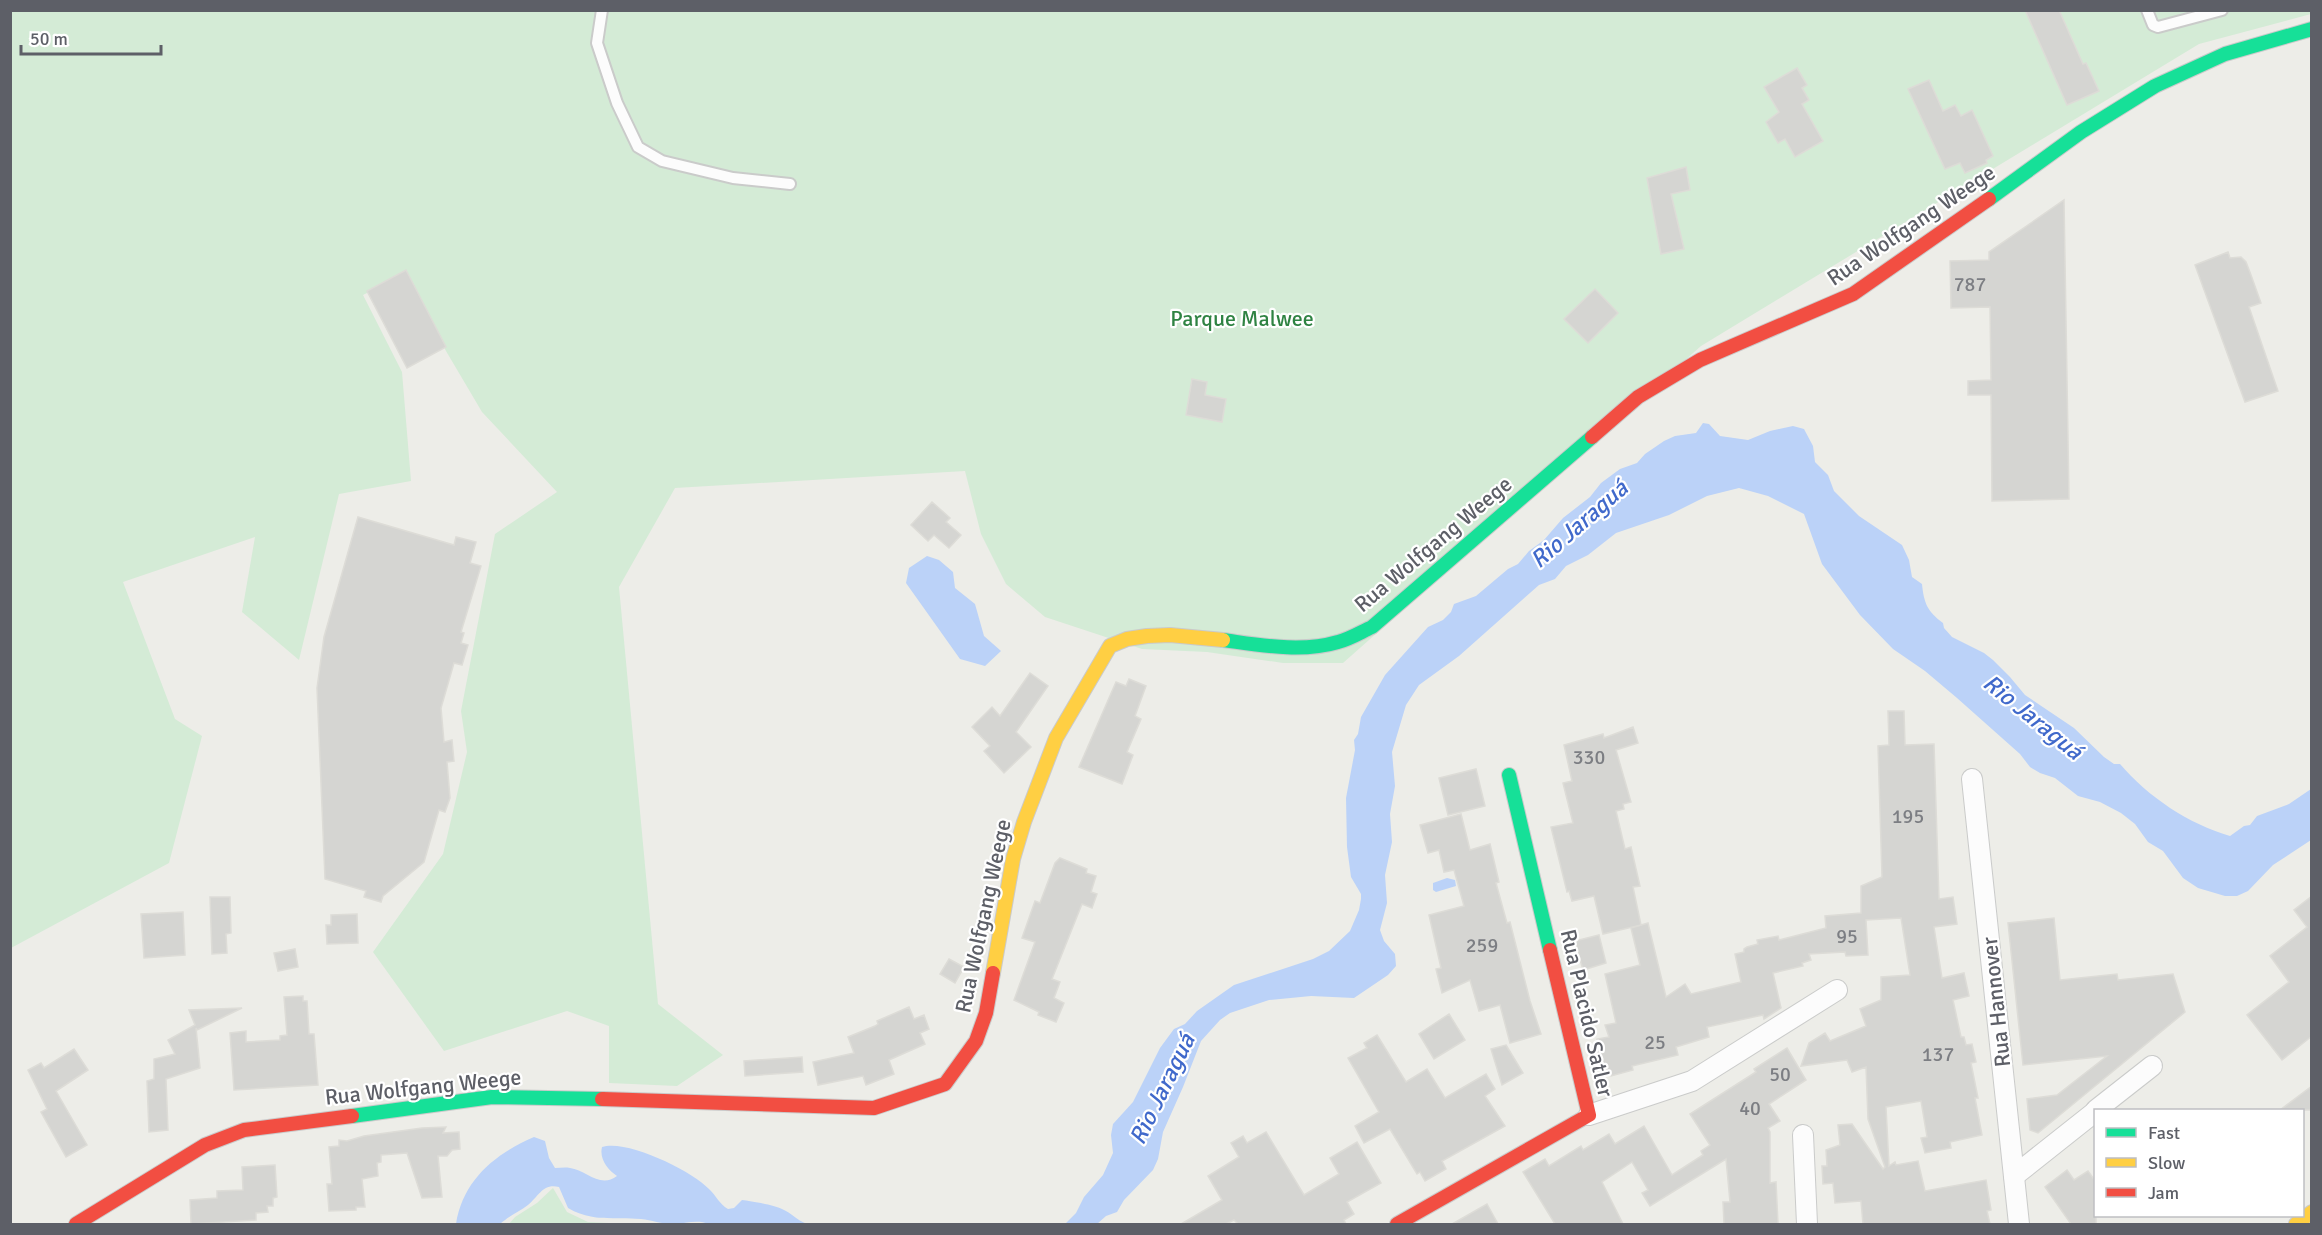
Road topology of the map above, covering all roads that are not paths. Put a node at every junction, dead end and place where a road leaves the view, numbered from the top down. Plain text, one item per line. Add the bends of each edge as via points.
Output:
1 (602, 10) edge
2 (2147, 10) edge
3 (2222, 10) edge
4 (2312, 29) edge
5 (790, 184) dead end
6 (1509, 775) dead end
7 (1972, 779) dead end
8 (1837, 990) dead end
9 (2152, 1066) dead end
10 (2098, 1109) edge
11 (2094, 1113) edge
12 (1589, 1115) junction
13 (1803, 1136) dead end
14 (2014, 1176) junction
15 (2312, 1212) edge
16 (1426, 1216) edge
17 (76, 1224) edge
18 (1397, 1224) edge
19 (1807, 1224) edge
20 (2019, 1224) edge
21 (2296, 1224) edge

1 - 5 lane via 597,43 617,103 638,147 662,161 734,178
2 - 3 lane via 2152,25 2158,27
4 - 17 street, Rua Wolfgang Weege via 2225,54 2155,86 2081,132 1852,294 1700,360 1638,397 1372,627 1332,644 1284,647 1141,635 1110,646 1056,738 1024,822 1012,859 986,1013 976,1041 945,1084 874,1108 492,1097 244,1130 205,1145
6 - 12 street, Rua Placido Satler
7 - 14 street, Rua Hannover
8 - 12 street via 1692,1081
9 - 10 street
11 - 14 street
12 - 16 street, Rua Placido Satler
13 - 19 street
14 - 20 street, Rua Hannover
15 - 21 street
16 - 18 street, Rua Placido Satler

